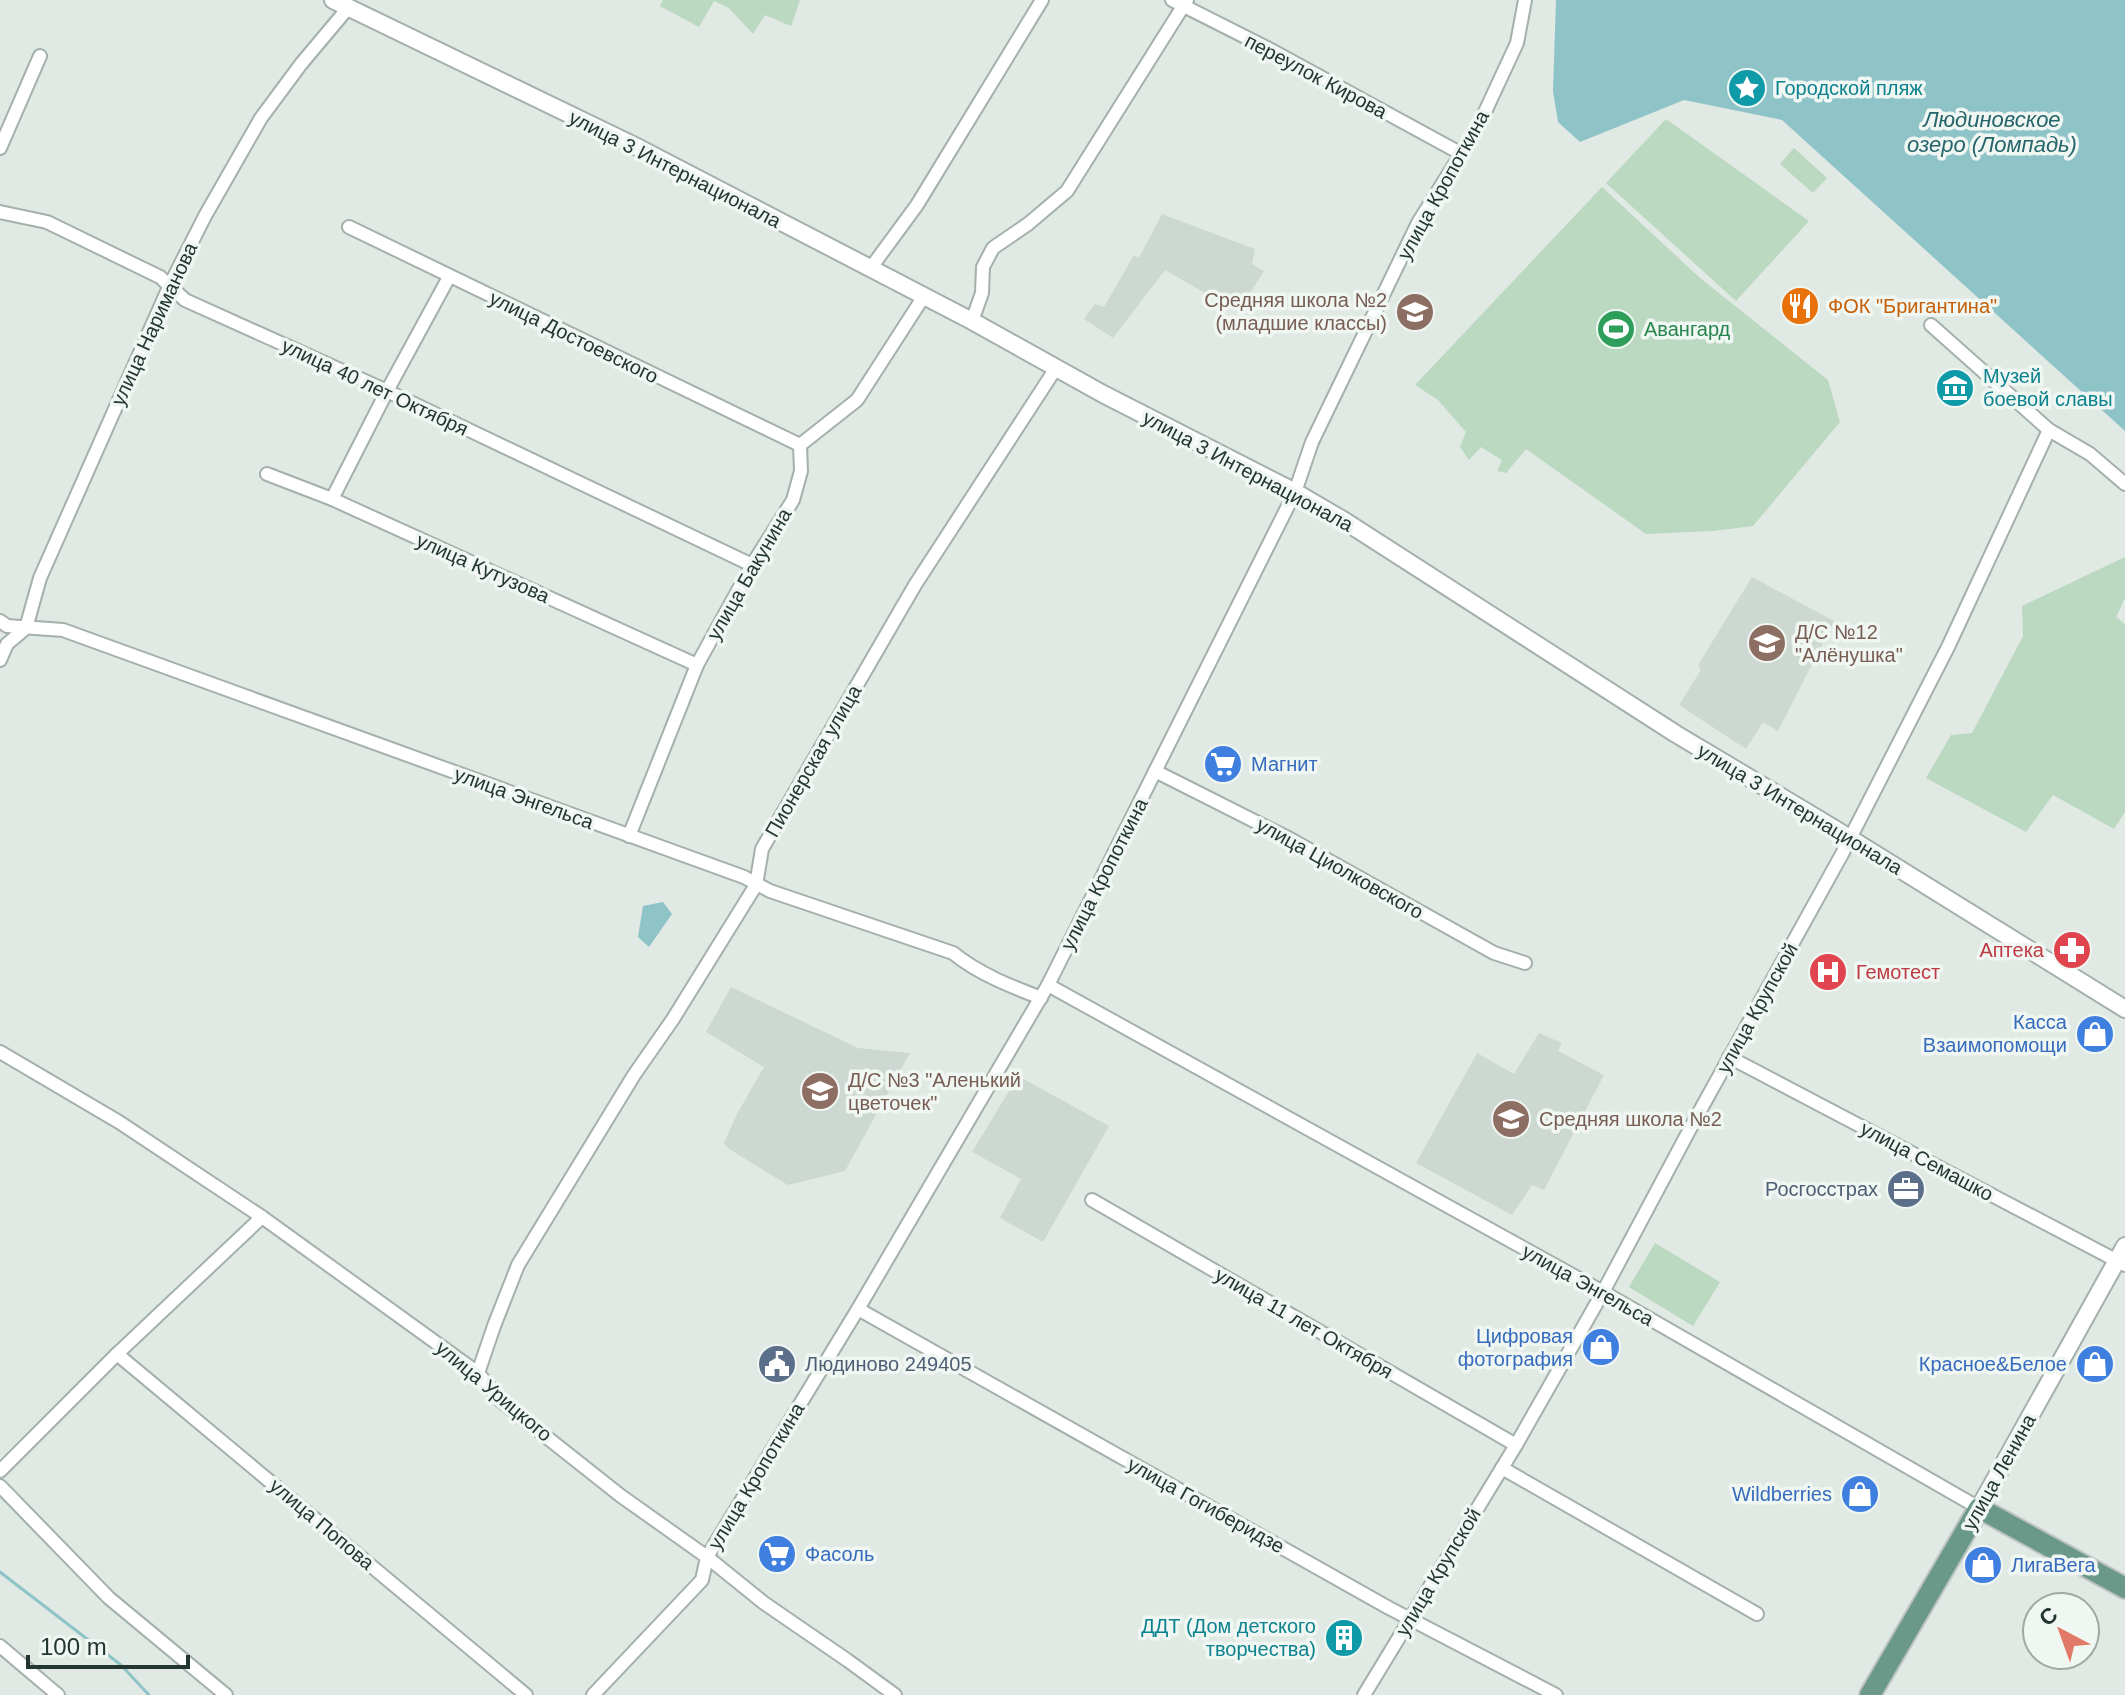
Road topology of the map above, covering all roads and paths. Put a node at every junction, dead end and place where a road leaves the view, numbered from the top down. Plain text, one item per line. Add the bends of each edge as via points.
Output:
1 (1042, 0) edge
2 (1525, 0) edge
3 (1181, 2) edge
4 (341, 4) edge
5 (40, 56) dead end
6 (0, 148) edge
7 (1460, 153) junction
8 (0, 212) edge
9 (349, 227) dead end
10 (870, 269) junction
11 (449, 277) junction
12 (170, 285) junction
13 (924, 296) junction
14 (972, 321) junction
15 (1931, 325) dead end
16 (1056, 368) junction
17 (387, 391) junction
18 (2049, 430) junction
19 (800, 445) junction
20 (267, 474) dead end
21 (2125, 484) edge
22 (1295, 492) junction
23 (332, 499) junction
24 (752, 565) junction
25 (0, 621) edge
26 (26, 628) junction
27 (0, 660) edge
28 (697, 665) junction
29 (1155, 771) junction
30 (629, 836) junction
31 (1851, 839) junction
32 (756, 885) junction
33 (1525, 963) dead end
34 (1048, 985) junction
35 (1041, 998) junction
36 (2125, 1009) edge
37 (0, 1052) edge
38 (1729, 1057) junction
39 (1092, 1200) dead end
40 (262, 1217) junction
41 (2122, 1257) edge
42 (1603, 1292) junction
43 (858, 1309) junction
44 (117, 1354) junction
45 (478, 1373) junction
46 (1516, 1445) junction
47 (1502, 1468) junction
48 (0, 1471) edge
49 (0, 1486) edge
50 (1979, 1508) junction
51 (707, 1557) junction
52 (2125, 1588) edge
53 (1757, 1614) dead end
54 (1410, 1619) junction
55 (0, 1646) edge
56 (58, 1695) edge
57 (226, 1695) edge
58 (526, 1695) edge
59 (593, 1695) edge
60 (895, 1695) edge
61 (1364, 1695) edge
62 (1556, 1695) edge
63 (1870, 1695) edge

1 - 10 street via 925,193
2 - 7 street, улица Кропоткина via 1517,43 1478,127
3 - 7 street, переулок Кирова
3 - 14 street via 1067,191 993,248 983,267 982,293
4 - 10 street, улица 3 Интернационала via 639,148
4 - 12 street, улица Нариманова via 261,118
5 - 6 street
7 - 22 street, улица Кропоткина via 1414,232 1312,442
8 - 12 street, улица 40 лет Октября via 47,222
9 - 11 street, улица Достоевского
10 - 13 street, улица 3 Интернационала
11 - 17 street
11 - 19 street, улица Достоевского
12 - 17 street, улица 40 лет Октября via 185,300
12 - 26 street, улица Нариманова via 40,578
13 - 14 street, улица 3 Интернационала
13 - 19 street via 857,400
14 - 16 street, улица 3 Интернационала
15 - 18 street
16 - 22 street, улица 3 Интернационала
16 - 32 street, Пионерская улица via 861,677 762,849
17 - 23 street
17 - 24 street, улица 40 лет Октября
18 - 21 street via 2090,454
18 - 31 street, улица Крупской
19 - 24 street, улица Бакунина via 801,471 793,500
20 - 23 street, улица Кутузова
22 - 29 street, улица Кропоткина
22 - 31 street, улица 3 Интернационала
23 - 28 street, улица Кутузова
24 - 28 street, улица Бакунина
25 - 26 street, улица Энгельса
26 - 27 street, улица Нариманова via 7,644
26 - 30 street, улица Энгельса via 63,630
28 - 30 street, улица Бакунина
29 - 33 street, улица Циолковского via 1494,953
29 - 34 street, улица Кропоткина
30 - 32 street, улица Энгельса
31 - 36 street, улица 3 Интернационала
31 - 38 street, улица Крупской
32 - 35 street, улица Энгельса via 953,953 1004,984
32 - 45 street, Пионерская улица via 518,1265
34 - 35 street, улица Кропоткина
34 - 42 street, улица Энгельса
35 - 43 street, улица Кропоткина
37 - 40 street, улица Урицкого via 119,1122
38 - 41 street, улица Семашко
38 - 42 street, улица Крупской
39 - 46 street, улица 11 лет Октября
40 - 44 street
40 - 45 street, улица Урицкого
41 - 50 street, улица Ленина
42 - 46 street, улица Крупской
42 - 50 street, улица Энгельса
43 - 51 street, улица Кропоткина
43 - 54 street, улица Гогиберидзе
44 - 48 street
44 - 58 street, улица Попова
45 - 51 street, улица Урицкого via 501,1401
46 - 47 street, улица Крупской
47 - 53 street
47 - 54 street, улица Крупской
49 - 57 street via 109,1598
50 - 52 main road, улица Энгельса
50 - 63 main road, улица Ленина
51 - 59 street, улица Кропоткина via 702,1580
51 - 60 street, улица Урицкого
54 - 61 street, улица Крупской
54 - 62 street, улица Гогиберидзе
55 - 56 street

